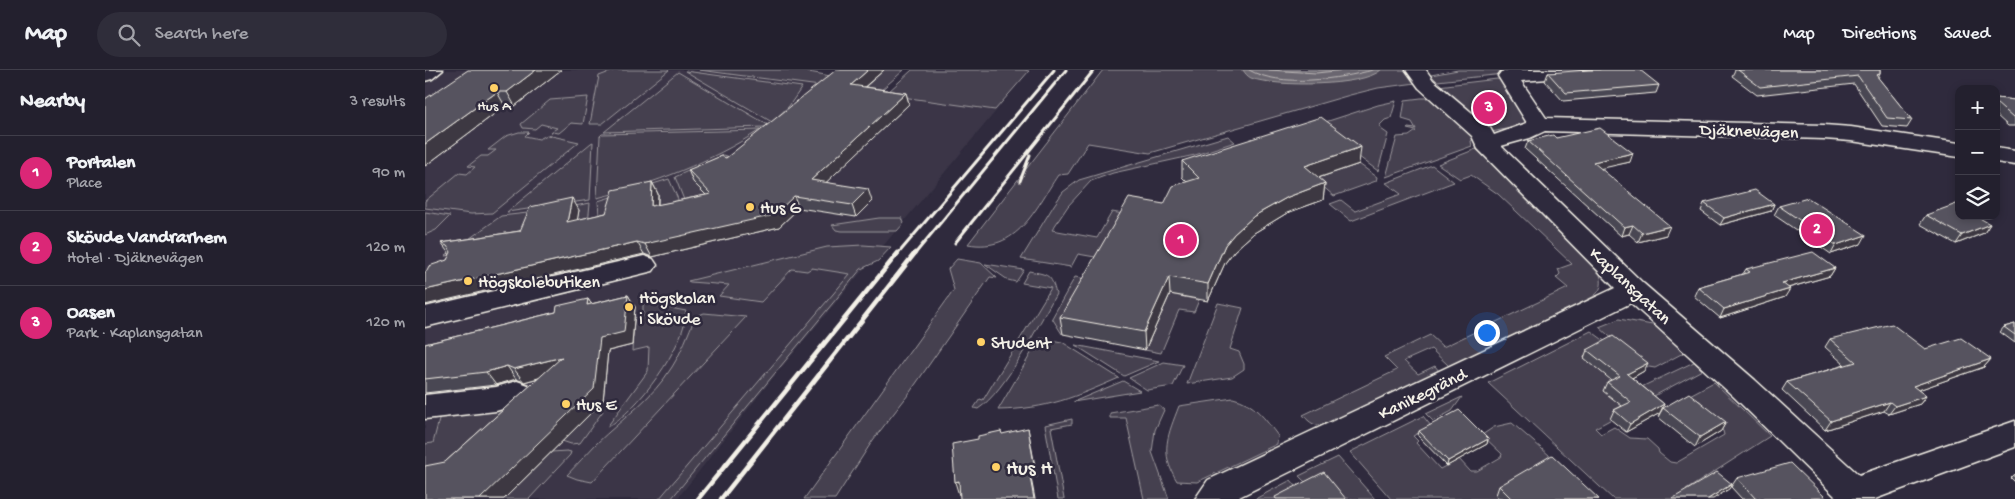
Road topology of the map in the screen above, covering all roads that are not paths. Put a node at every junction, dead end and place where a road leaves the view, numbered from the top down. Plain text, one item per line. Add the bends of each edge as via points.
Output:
1 (433, 70) edge
2 (1416, 70) edge
3 (1589, 70) edge
4 (425, 74) edge
5 (1539, 124) junction
6 (1486, 144) junction
7 (1955, 149) edge
8 (2000, 156) edge
9 (2015, 158) edge
10 (643, 265) dead end
11 (1634, 290) junction
12 (425, 317) edge
13 (517, 393) dead end
14 (425, 407) edge
15 (2015, 434) edge
16 (1213, 499) edge

1 - 4 street
2 - 6 street, Kaplansgatan via 1426,84 1482,133
3 - 5 street via 1508,76
5 - 6 street via 1529,132
5 - 7 street, Djäknevägen via 1824,132
6 - 11 street, Kaplansgatan
8 - 9 street
10 - 12 street
11 - 15 street, Kaplansgatan via 1854,492
11 - 16 street, Kanikegränd via 1220,490
13 - 14 street via 496,399

